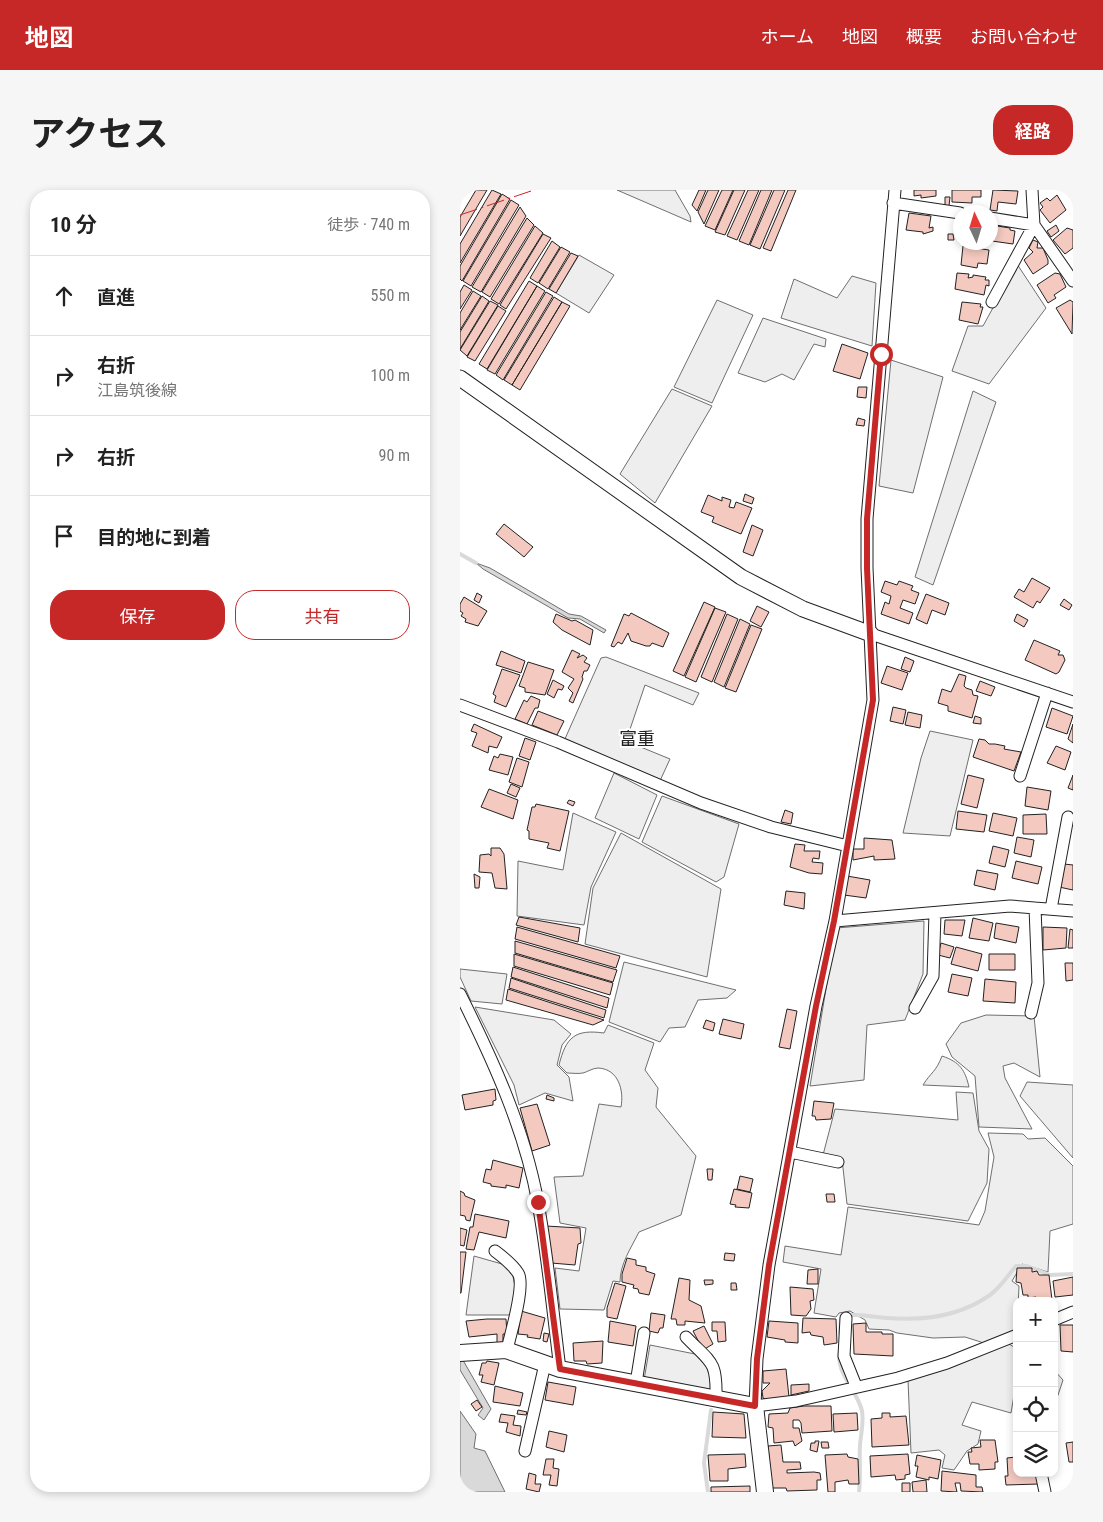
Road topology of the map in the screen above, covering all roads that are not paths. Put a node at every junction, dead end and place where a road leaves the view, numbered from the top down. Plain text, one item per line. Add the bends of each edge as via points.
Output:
1 (894, 190) edge
2 (1032, 190) edge
3 (894, 203) junction
4 (953, 212) edge
5 (998, 219) edge
6 (1034, 225) junction
7 (1073, 281) edge
8 (992, 302) dead end
9 (460, 378) edge
10 (871, 634) junction
11 (1048, 693) junction
12 (1073, 702) edge
13 (460, 705) edge
14 (1020, 776) dead end
15 (1068, 817) dead end
16 (848, 846) junction
17 (1035, 908) junction
18 (1051, 909) junction
19 (1073, 911) edge
20 (934, 913) junction
21 (834, 921) junction
22 (460, 994) edge
23 (915, 1008) dead end
24 (1031, 1013) dead end
25 (790, 1152) junction
26 (838, 1162) dead end
27 (495, 1251) dead end
28 (1073, 1312) edge
29 (846, 1318) dead end
30 (1058, 1318) edge
31 (644, 1333) dead end
32 (686, 1337) dead end
33 (1013, 1337) edge
34 (507, 1350) junction
35 (460, 1353) edge
36 (552, 1366) junction
37 (636, 1383) junction
38 (856, 1386) junction
39 (716, 1398) junction
40 (755, 1406) junction
41 (525, 1451) dead end
42 (1042, 1477) edge
43 (764, 1492) edge
44 (1045, 1492) edge

1 - 3 street
2 - 6 street
3 - 4 street
3 - 10 street via 867,519
5 - 6 street
6 - 7 street
6 - 8 street
9 - 10 street via 741,577 803,609
10 - 11 street
10 - 16 street via 873,700
11 - 12 street
11 - 14 street
13 - 16 street via 558,742 702,804 771,828
15 - 18 street
16 - 21 street
17 - 18 street
17 - 20 street via 1010,906
17 - 24 street via 1038,984
18 - 19 street
20 - 21 street
20 - 23 street via 934,976
21 - 25 street
22 - 36 street via 489,1051 525,1152 538,1202
25 - 26 street
25 - 40 street via 768,1274 757,1359
27 - 34 street via 520,1278
28 - 30 street
29 - 38 street via 844,1356
31 - 37 street
32 - 39 street via 713,1364
33 - 38 street via 948,1363
34 - 35 main road
34 - 36 main road
36 - 37 main road
36 - 41 street
37 - 39 main road
38 - 40 street via 796,1402
39 - 40 main road
40 - 43 main road
42 - 44 street

